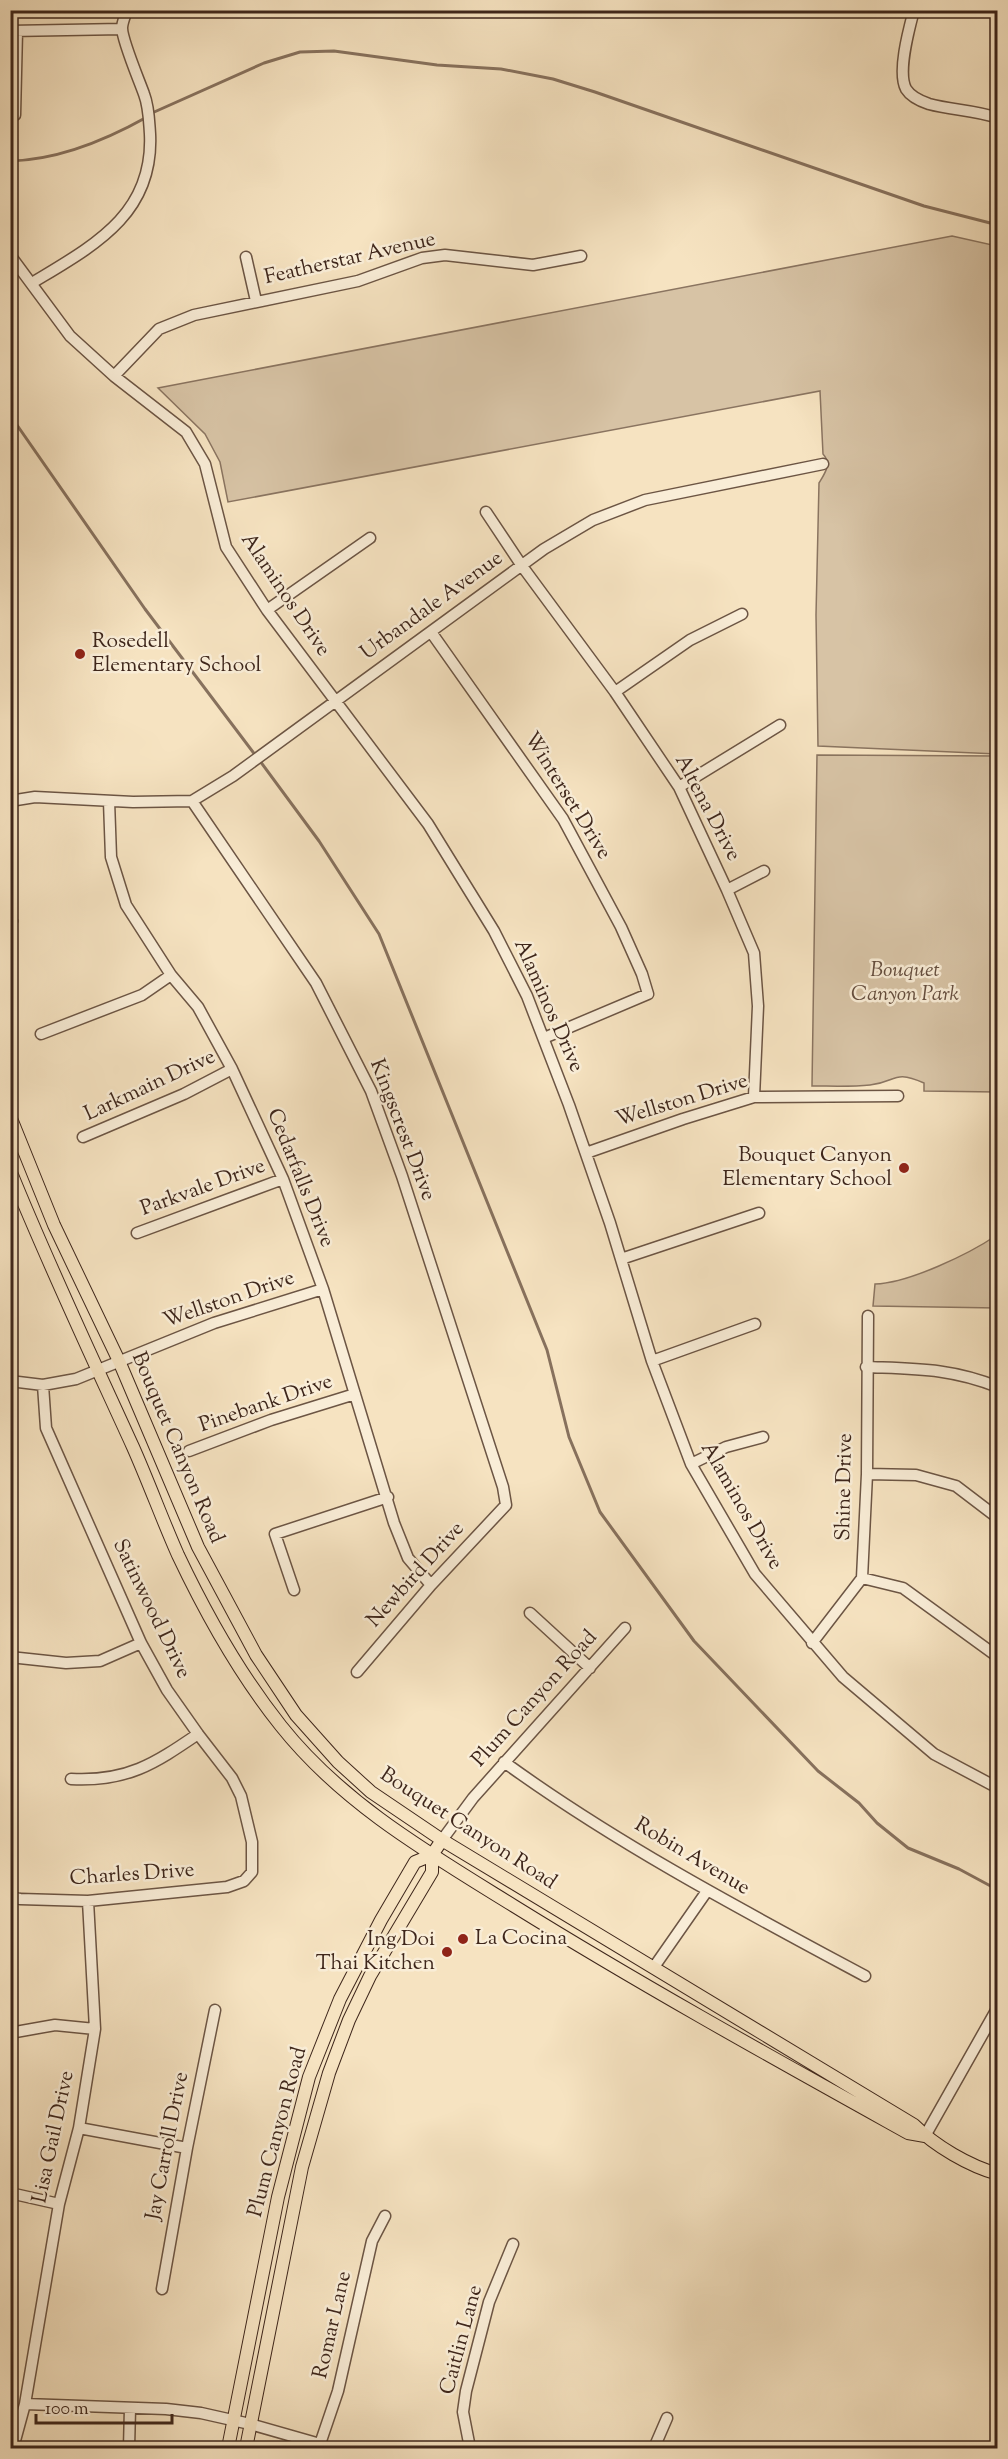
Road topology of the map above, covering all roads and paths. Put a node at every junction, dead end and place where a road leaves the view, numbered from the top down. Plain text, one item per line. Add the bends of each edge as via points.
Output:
1 (127, 10) edge
2 (914, 10) edge
3 (990, 10) edge
4 (998, 13) edge
5 (122, 30) junction
6 (14, 31) edge
7 (15, 115) dead end
8 (998, 118) edge
9 (10, 255) edge
10 (581, 256) dead end
11 (246, 257) dead end
12 (32, 283) junction
13 (256, 301) junction
14 (114, 376) junction
15 (823, 464) dead end
16 (486, 512) dead end
17 (370, 538) dead end
18 (522, 566) junction
19 (267, 610) junction
20 (742, 614) dead end
21 (431, 632) junction
22 (615, 692) junction
23 (335, 700) junction
24 (780, 725) dead end
25 (679, 787) junction
26 (10, 801) edge
27 (109, 801) junction
28 (192, 801) junction
29 (764, 871) dead end
30 (727, 890) junction
31 (171, 975) junction
32 (41, 1034) dead end
33 (544, 1038) junction
34 (232, 1069) junction
35 (898, 1096) dead end
36 (754, 1097) junction
37 (10, 1116) edge
38 (83, 1137) dead end
39 (586, 1153) junction
40 (10, 1170) edge
41 (283, 1179) junction
42 (759, 1213) dead end
43 (136, 1233) dead end
44 (621, 1259) junction
45 (323, 1289) junction
46 (868, 1316) dead end
47 (755, 1324) dead end
48 (118, 1361) junction
49 (652, 1361) junction
50 (866, 1367) junction
51 (98, 1370) junction
52 (10, 1381) edge
53 (43, 1385) junction
54 (998, 1388) edge
55 (355, 1394) junction
56 (763, 1437) dead end
57 (189, 1451) dead end
58 (691, 1464) junction
59 (867, 1474) junction
60 (388, 1497) junction
61 (506, 1505) joint
62 (998, 1518) edge
63 (862, 1578) junction
64 (431, 1585) junction
65 (294, 1590) dead end
66 (530, 1613) dead end
67 (625, 1628) dead end
68 (141, 1643) junction
69 (812, 1643) junction
70 (10, 1657) edge
71 (998, 1657) edge
72 (590, 1668) junction
73 (357, 1672) dead end
74 (198, 1734) junction
75 (504, 1762) junction
76 (71, 1779) dead end
77 (998, 1788) edge
78 (442, 1840) junction
79 (432, 1855) junction
80 (252, 1872) joint
81 (708, 1892) junction
82 (10, 1896) edge
83 (88, 1901) junction
84 (617, 1945) junction
85 (589, 1952) junction
86 (654, 1967) junction
87 (865, 1976) dead end
88 (998, 2007) edge
89 (215, 2010) dead end
90 (728, 2012) junction
91 (719, 2027) junction
92 (95, 2029) junction
93 (10, 2033) edge
94 (79, 2128) junction
95 (925, 2136) junction
96 (187, 2148) junction
97 (998, 2174) edge
98 (10, 2193) edge
99 (59, 2204) junction
100 (385, 2216) dead end
101 (513, 2244) dead end
102 (162, 2289) dead end
103 (25, 2404) junction
104 (130, 2408) junction
105 (667, 2418) dead end
106 (234, 2420) junction
107 (250, 2424) junction
108 (324, 2446) edge
109 (13, 2448) edge
110 (129, 2448) edge
111 (228, 2448) edge
112 (246, 2448) edge
113 (470, 2448) edge
114 (654, 2448) edge

1 - 5 street
2 - 8 street via 903,75 906,88 914,98 930,104
3 - 4 main road
5 - 6 street
5 - 12 street via 148,107 151,154 145,183 130,210 102,237
6 - 7 street
9 - 12 street, Alaminos Drive
10 - 13 street, Featherstar Avenue via 533,264 445,255 422,258 358,281
11 - 13 street
12 - 14 street, Alaminos Drive via 70,336
13 - 14 street, Featherstar Avenue via 194,315 159,329
14 - 19 street, Alaminos Drive via 186,432 206,464 226,547
15 - 18 street, Urbandale Avenue via 645,500 593,520
16 - 18 street, Altena Drive
17 - 19 street
18 - 21 street, Urbandale Avenue
18 - 22 street, Altena Drive
19 - 23 street, Alaminos Drive
20 - 22 street via 690,640
21 - 23 street, Urbandale Avenue
21 - 33 street, Winterset Drive via 563,819 621,927 648,994
22 - 25 street, Altena Drive
23 - 28 street, Urbandale Avenue
23 - 33 street, Alaminos Drive via 428,824 463,878 527,996
24 - 25 street
25 - 30 street, Altena Drive
26 - 27 street via 35,797
27 - 28 street
27 - 31 street, Cedarfalls Drive via 111,857 126,905
28 - 61 street, Kingscrest Drive via 316,983 371,1091 450,1322
29 - 30 street
30 - 36 street, Altena Drive via 754,953 758,1006
31 - 32 street via 142,994
31 - 34 street, Cedarfalls Drive via 198,1007
33 - 39 street, Alaminos Drive
34 - 38 street, Larkmain Drive via 184,1095
34 - 41 street, Cedarfalls Drive
35 - 36 street, Wellston Drive
36 - 39 street, Wellston Drive
37 - 48 main road, Bouquet Canyon Road via 54,1225
39 - 44 street, Alaminos Drive
40 - 51 main road, Bouquet Canyon Road
41 - 43 street, Parkvale Drive
41 - 45 street, Cedarfalls Drive
42 - 44 street
44 - 49 street, Alaminos Drive
45 - 48 street, Wellston Drive via 214,1323
45 - 55 street, Cedarfalls Drive
46 - 50 street, Shine Drive
47 - 49 street
48 - 51 street, Wellston Drive
48 - 78 main road, Bouquet Canyon Road via 198,1547 256,1655 290,1707 338,1762 371,1792
49 - 58 street, Alaminos Drive
50 - 54 street via 959,1374
50 - 59 street, Shine Drive
51 - 53 street, Wellston Drive
51 - 79 main road, Bouquet Canyon Road via 179,1557 238,1666 281,1727 317,1765 361,1806
52 - 53 street, Wellston Drive
53 - 68 street, Satinwood Drive via 46,1428
55 - 57 street, Pinebank Drive
55 - 60 street, Cedarfalls Drive
56 - 58 street
58 - 69 street, Alaminos Drive via 755,1574
59 - 62 street via 916,1475 956,1486
59 - 63 street, Shine Drive
60 - 64 street, Cedarfalls Drive via 408,1558
60 - 65 street via 275,1534
61 - 64 street, Newbird Drive
63 - 69 street
63 - 71 street via 903,1588
64 - 73 street, Newbird Drive
66 - 72 street
67 - 72 street, Plum Canyon Road
68 - 70 street via 100,1661
68 - 74 street, Satinwood Drive
69 - 77 street, Alaminos Drive via 843,1677 934,1754
72 - 75 street, Plum Canyon Road
74 - 76 street via 158,1761 129,1774
74 - 80 street, Satinwood Drive via 241,1796 254,1859
75 - 78 street, Plum Canyon Road via 462,1810
75 - 81 street, Robin Avenue via 548,1794
78 - 79 main road, Plum Canyon Road
78 - 84 main road, Bouquet Canyon Road
79 - 85 main road, Bouquet Canyon Road
79 - 106 main road, Plum Canyon Road via 416,1862 381,1920 335,2009 309,2077 278,2197
79 - 107 main road, Plum Canyon Road via 432,1872 370,1976 349,2020 318,2106
80 - 83 street, Charles Drive via 244,1881 227,1887
81 - 86 street
81 - 87 street, Robin Avenue
82 - 83 street, Charles Drive
83 - 92 street, Lisa Gail Drive
84 - 85 main road
84 - 86 main road, Bouquet Canyon Road
85 - 91 main road, Bouquet Canyon Road
86 - 90 main road, Bouquet Canyon Road
88 - 95 street
89 - 96 street, Jay Carroll Drive
90 - 91 main road via 730,2025
90 - 95 main road, Bouquet Canyon Road via 914,2125
91 - 95 main road, Bouquet Canyon Road via 908,2133
92 - 93 street via 55,2025
92 - 94 street, Lisa Gail Drive
94 - 96 street
94 - 99 street, Lisa Gail Drive
95 - 97 main road, Bouquet Canyon Road via 983,2170
96 - 102 street, Jay Carroll Drive
98 - 99 street
99 - 103 street, Lisa Gail Drive
100 - 108 street, Romar Lane via 372,2241
101 - 113 street, Caitlin Lane via 489,2302 466,2391 463,2412
103 - 104 street
103 - 109 street, Lisa Gail Drive
104 - 106 street via 166,2409
104 - 110 street
105 - 114 street
106 - 107 street
106 - 111 main road, Plum Canyon Road
107 - 108 street
107 - 112 main road, Plum Canyon Road

